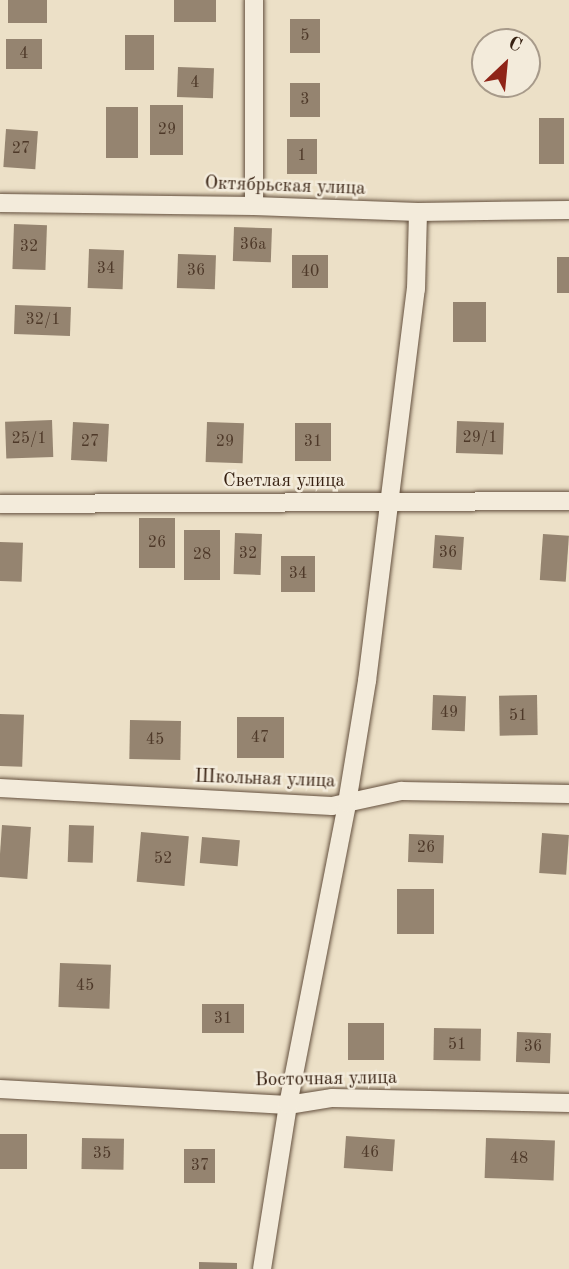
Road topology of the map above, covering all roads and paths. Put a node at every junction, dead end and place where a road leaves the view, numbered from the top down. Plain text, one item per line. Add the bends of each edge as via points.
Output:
1 (254, 0) edge
2 (0, 203) edge
3 (254, 205) junction
4 (569, 210) edge
5 (418, 212) junction
6 (569, 501) edge
7 (392, 502) junction
8 (0, 504) edge
9 (0, 788) edge
10 (569, 794) edge
11 (348, 803) junction
12 (0, 1089) edge
13 (569, 1103) edge
14 (288, 1105) junction
15 (262, 1269) edge

1 - 3 street
2 - 3 street, Октябрьская улица
3 - 5 street, Октябрьская улица
4 - 5 street, Октябрьская улица
5 - 7 street via 416,289
6 - 7 street, Светлая улица
7 - 8 street, Светлая улица
7 - 11 street
9 - 11 street, Школьная улица via 332,806
10 - 11 street, Школьная улица via 401,791
11 - 14 street
12 - 14 street, Восточная улица
13 - 14 street, Восточная улица via 332,1098
14 - 15 street

